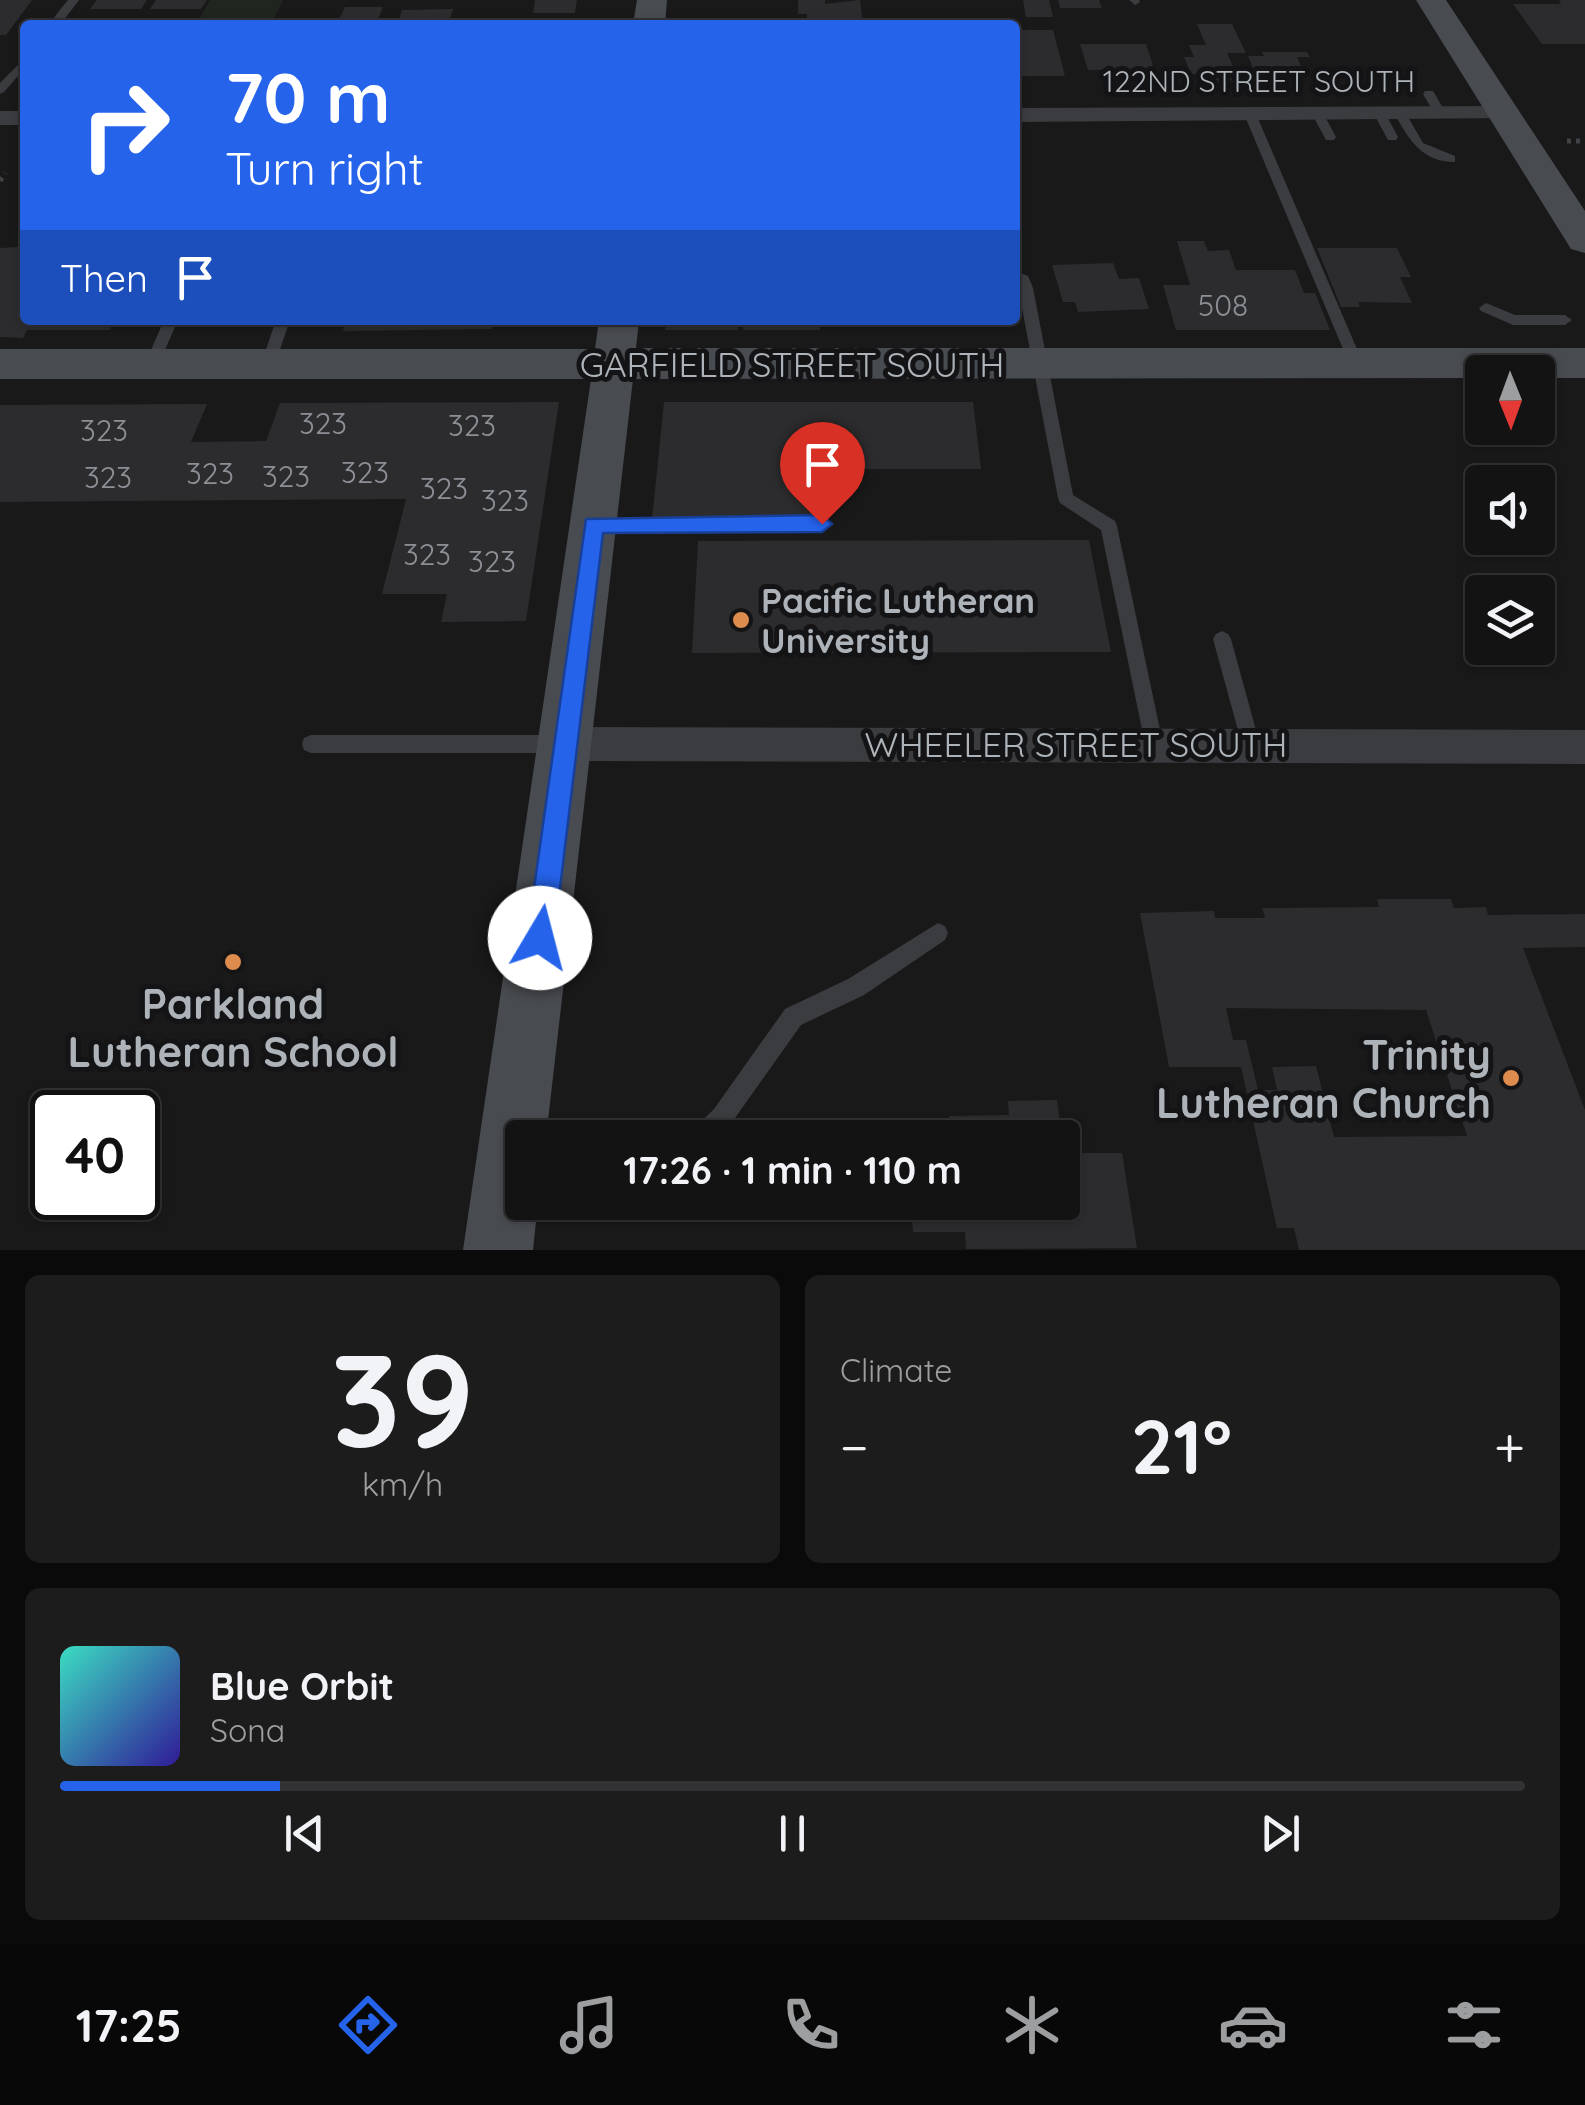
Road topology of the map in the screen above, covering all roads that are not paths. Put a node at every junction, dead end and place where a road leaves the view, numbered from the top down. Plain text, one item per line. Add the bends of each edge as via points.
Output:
1 (74, 0) edge
2 (1432, 0) edge
3 (58, 20) edge
4 (20, 67) edge
5 (0, 90) edge
6 (1504, 113) junction
7 (1250, 114) junction
8 (1318, 114) junction
9 (1020, 115) edge
10 (1389, 115) junction
11 (1330, 137) dead end
12 (1451, 159) dead end
13 (1585, 240) edge
14 (1020, 278) edge
15 (1486, 308) dead end
16 (1565, 320) dead end
17 (169, 325) edge
18 (281, 325) edge
19 (616, 342) edge
20 (1040, 363) junction
21 (1356, 363) junction
22 (1585, 363) edge
23 (0, 364) edge
24 (152, 364) junction
25 (268, 364) junction
26 (822, 524) dead end
27 (594, 525) junction
28 (1222, 639) dead end
29 (311, 744) dead end
30 (567, 744) junction
31 (1154, 744) junction
32 (1251, 745) junction
33 (1585, 746) edge
34 (938, 933) dead end
35 (720, 1120) edge
36 (534, 1220) edge
37 (501, 1230) edge

1 - 3 lane
2 - 6 street
4 - 5 lane
6 - 10 street, 122ND STREET SOUTH via 1434,104
6 - 13 street
7 - 8 street, 122ND STREET SOUTH
7 - 9 street, 122ND STREET SOUTH
7 - 21 lane
8 - 10 street, 122ND STREET SOUTH
8 - 11 lane
10 - 12 lane via 1418,145
14 - 20 lane
15 - 16 lane via 1513,320
17 - 24 lane
18 - 25 lane
19 - 20 street, GARFIELD STREET SOUTH
19 - 25 street, GARFIELD STREET SOUTH
19 - 27 street
20 - 21 street, GARFIELD STREET SOUTH
20 - 31 lane via 1066,498 1109,526
21 - 22 street, GARFIELD STREET SOUTH
23 - 24 street, GARFIELD STREET SOUTH
24 - 25 street, GARFIELD STREET SOUTH
26 - 27 lane
27 - 30 street
28 - 32 lane
29 - 30 lane
30 - 31 street, WHEELER STREET SOUTH
30 - 37 street
31 - 32 street, WHEELER STREET SOUTH
32 - 33 street, WHEELER STREET SOUTH
34 - 35 lane via 793,1017
36 - 37 lane

